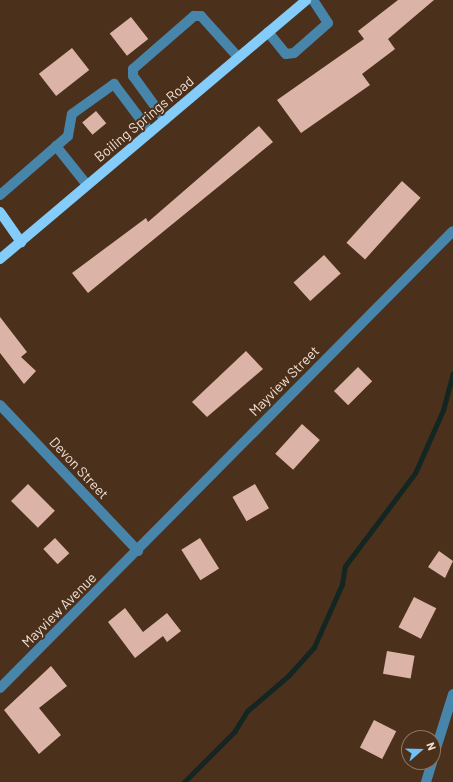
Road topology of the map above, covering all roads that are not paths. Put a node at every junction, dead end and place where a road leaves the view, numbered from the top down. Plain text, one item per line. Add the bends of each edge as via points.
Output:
1 (306, 0) edge
2 (312, 0) edge
3 (268, 32) junction
4 (238, 58) junction
5 (165, 120) junction
6 (150, 132) junction
7 (56, 146) junction
8 (87, 185) junction
9 (0, 195) edge
10 (0, 212) edge
11 (453, 231) edge
12 (21, 242) junction
13 (0, 259) edge
14 (0, 405) edge
15 (138, 551) junction
16 (0, 688) edge
17 (453, 694) edge
18 (441, 732) edge
19 (430, 770) edge
20 (426, 782) edge

1 - 3 main road, Boiling Springs Road
2 - 3 street via 328,23 294,53 286,54
3 - 4 main road, Boiling Springs Road
4 - 5 main road, Boiling Springs Road
4 - 5 street via 201,16 194,16 133,69 134,76
5 - 6 main road, Boiling Springs Road
6 - 7 street via 114,84 72,114 68,136
6 - 8 main road, Boiling Springs Road
7 - 8 street
7 - 9 street
8 - 12 main road, Boiling Springs Road
10 - 12 main road
11 - 15 street, Mayview Street
12 - 13 main road, Boiling Springs Road
14 - 15 street, Devon Street
15 - 16 street, Mayview Avenue
17 - 18 street
19 - 20 street

